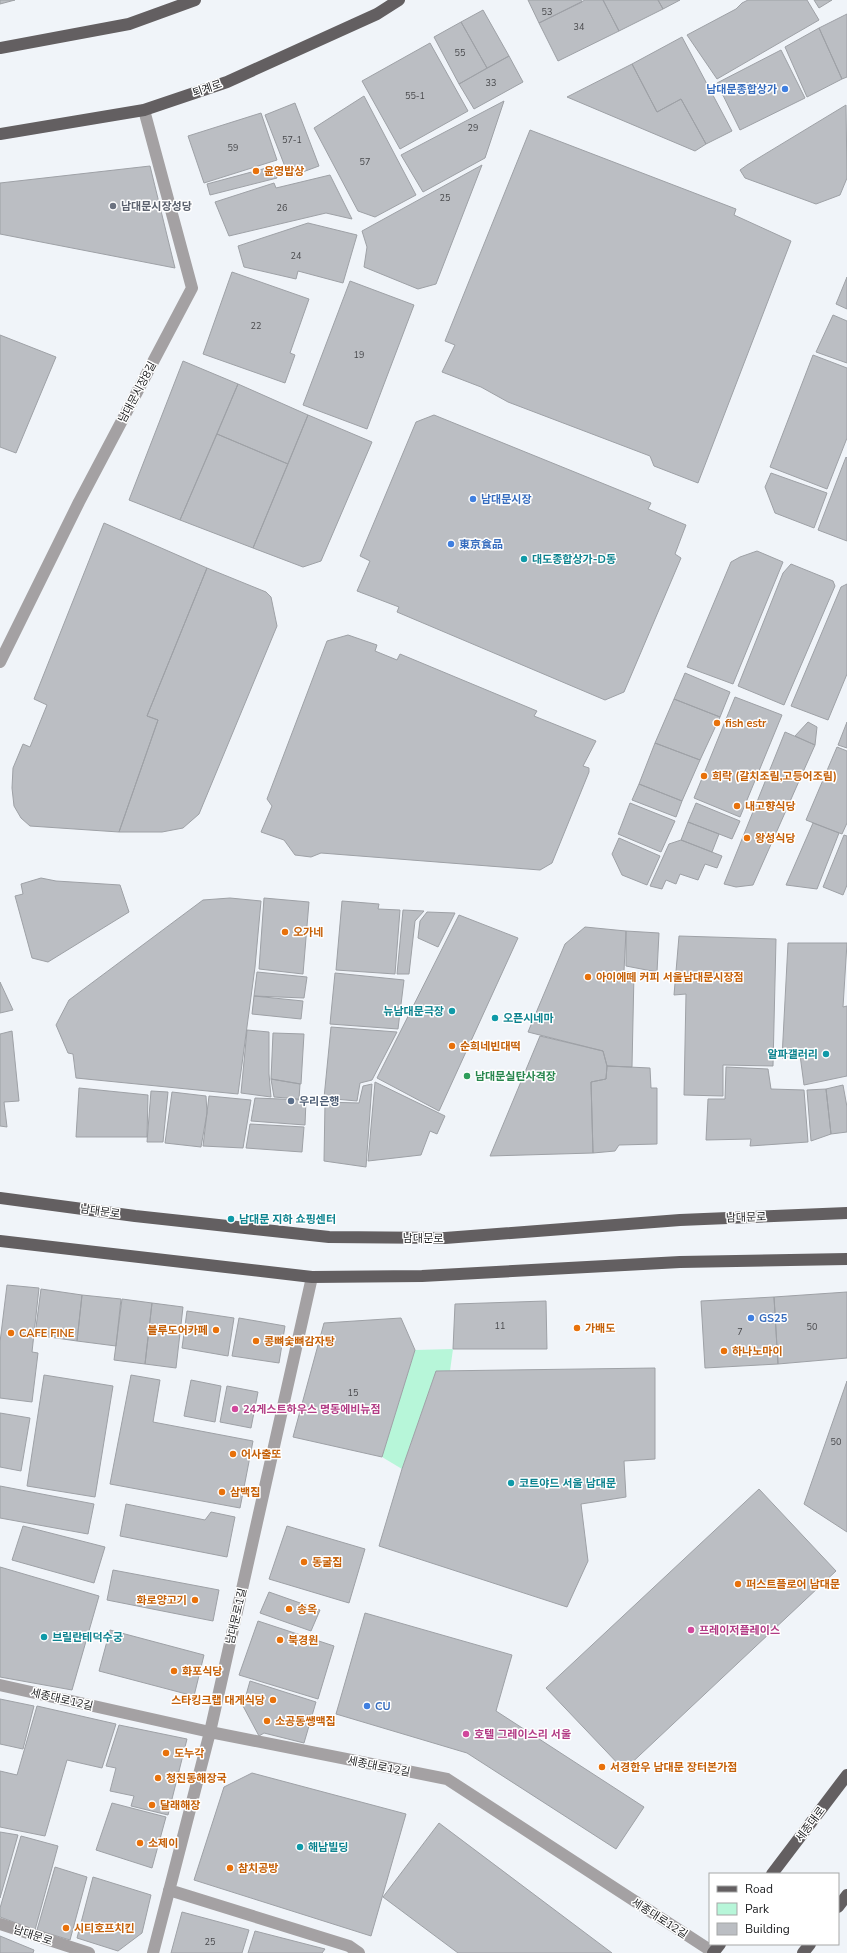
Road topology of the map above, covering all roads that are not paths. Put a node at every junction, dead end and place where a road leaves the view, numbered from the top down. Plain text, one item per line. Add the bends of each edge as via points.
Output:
1 (195, 0) edge
2 (399, 0) edge
3 (0, 48) edge
4 (144, 110) junction
5 (0, 134) edge
6 (0, 662) edge
7 (0, 1198) edge
8 (847, 1213) edge
9 (0, 1241) edge
10 (847, 1259) edge
11 (312, 1276) junction
12 (0, 1685) edge
13 (210, 1732) junction
14 (847, 1775) edge
15 (773, 1873) edge
16 (169, 1890) junction
17 (847, 1895) edge
18 (839, 1906) edge
19 (0, 1924) edge
20 (719, 1945) edge
21 (809, 1945) edge
22 (88, 1953) edge
23 (153, 1953) edge
24 (359, 1953) edge
25 (713, 1953) edge
26 (803, 1953) edge

1 - 3 main road via 129,24
2 - 4 main road, 퇴계로 via 377,14 227,82
4 - 5 main road, 퇴계로
4 - 6 street, 남대문시장8길 via 192,288 79,502
7 - 8 main road, 남대문로 via 329,1237 445,1238 680,1220
9 - 11 main road
10 - 11 main road via 680,1262 422,1276
11 - 13 street, 남대문로1길
12 - 13 street, 세종대로12길
13 - 16 street, 남대문로1길
13 - 25 street, 세종대로12길 via 447,1779
14 - 15 main road, 세종대로
16 - 23 street, 남대문로1길
16 - 24 street via 349,1946
17 - 18 main road
19 - 22 street, 남대문로
20 - 25 main road
21 - 26 main road

